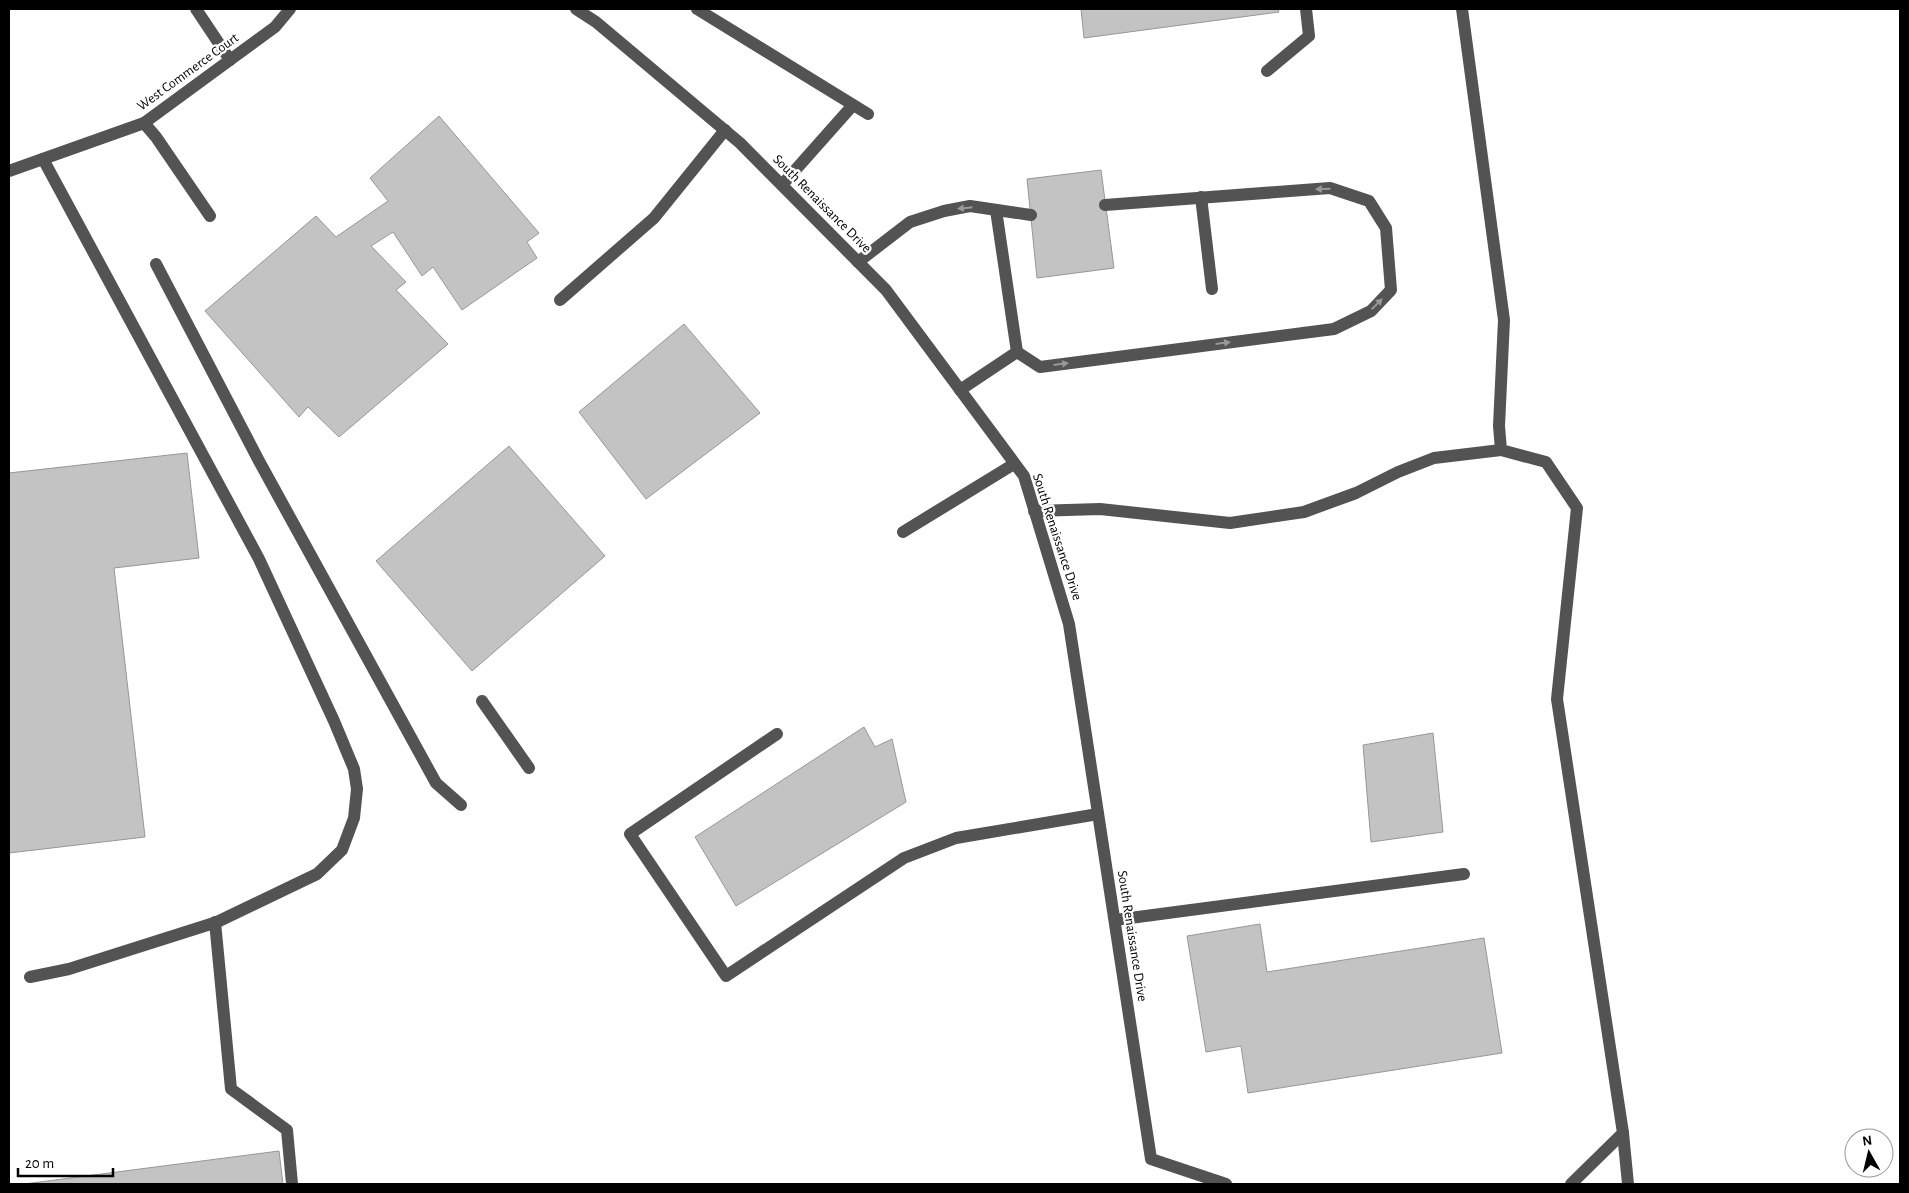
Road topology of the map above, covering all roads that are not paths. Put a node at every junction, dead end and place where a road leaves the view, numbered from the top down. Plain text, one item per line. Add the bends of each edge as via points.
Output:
1 (196, 9) edge
2 (290, 9) edge
3 (576, 9) edge
4 (697, 9) edge
5 (1306, 9) edge
6 (1462, 9) edge
7 (230, 60) junction
8 (1267, 71) dead end
9 (853, 105) junction
10 (868, 114) dead end
11 (144, 123) junction
12 (725, 130) junction
13 (43, 159) junction
14 (9, 171) edge
15 (782, 185) junction
16 (1201, 197) junction
17 (1105, 205) dead end
18 (996, 210) junction
19 (1031, 214) dead end
20 (210, 216) dead end
21 (858, 262) junction
22 (156, 264) dead end
23 (1212, 289) dead end
24 (560, 300) dead end
25 (1017, 352) junction
26 (960, 390) junction
27 (1500, 450) junction
28 (1014, 464) junction
29 (1034, 511) junction
30 (903, 532) dead end
31 (482, 702) dead end
32 (777, 734) dead end
33 (529, 768) dead end
34 (461, 806) dead end
35 (1098, 814) junction
36 (1464, 874) dead end
37 (1115, 920) junction
38 (216, 922) junction
39 (30, 976) dead end
40 (1623, 1133) junction
41 (292, 1184) edge
42 (1226, 1184) edge
43 (1571, 1184) edge
44 (1628, 1184) edge

1 - 7 street
2 - 7 street, West Commerce Court via 275,27
3 - 12 street, South Renaissance Drive via 596,22
4 - 9 street
5 - 8 street via 1309,36
6 - 27 street via 1504,320
7 - 11 street, West Commerce Court
9 - 10 street
9 - 15 street
11 - 13 street, West Commerce Court
11 - 20 street
12 - 15 street, South Renaissance Drive
12 - 24 street via 654,218
13 - 14 street, West Commerce Court
13 - 38 street via 259,559 354,769 357,789 354,818 342,850 317,874
15 - 21 street, South Renaissance Drive
16 - 17 street
16 - 23 street
25 -> 16 street via 1040,367 1334,329 1371,310 1391,290 1386,228 1369,201 1330,188
18 - 19 street
18 -> 21 street via 970,206 910,222
18 - 25 street
21 - 26 street, South Renaissance Drive via 886,290
22 - 34 street via 259,461 436,783
25 - 26 street
26 - 28 street, South Renaissance Drive
27 - 29 street via 1434,458 1304,512 1230,523 1100,509
27 - 40 street via 1546,462 1577,508 1557,698
28 - 29 street, South Renaissance Drive via 1024,476
28 - 30 street
29 - 35 street, South Renaissance Drive via 1069,624
31 - 33 street
32 - 35 street via 630,834 726,976 904,858 956,838
35 - 37 street, South Renaissance Drive
36 - 37 street
37 - 42 street, South Renaissance Drive via 1151,1159
38 - 39 street via 70,970
38 - 41 street via 231,1089 287,1130
40 - 43 street
40 - 44 street

